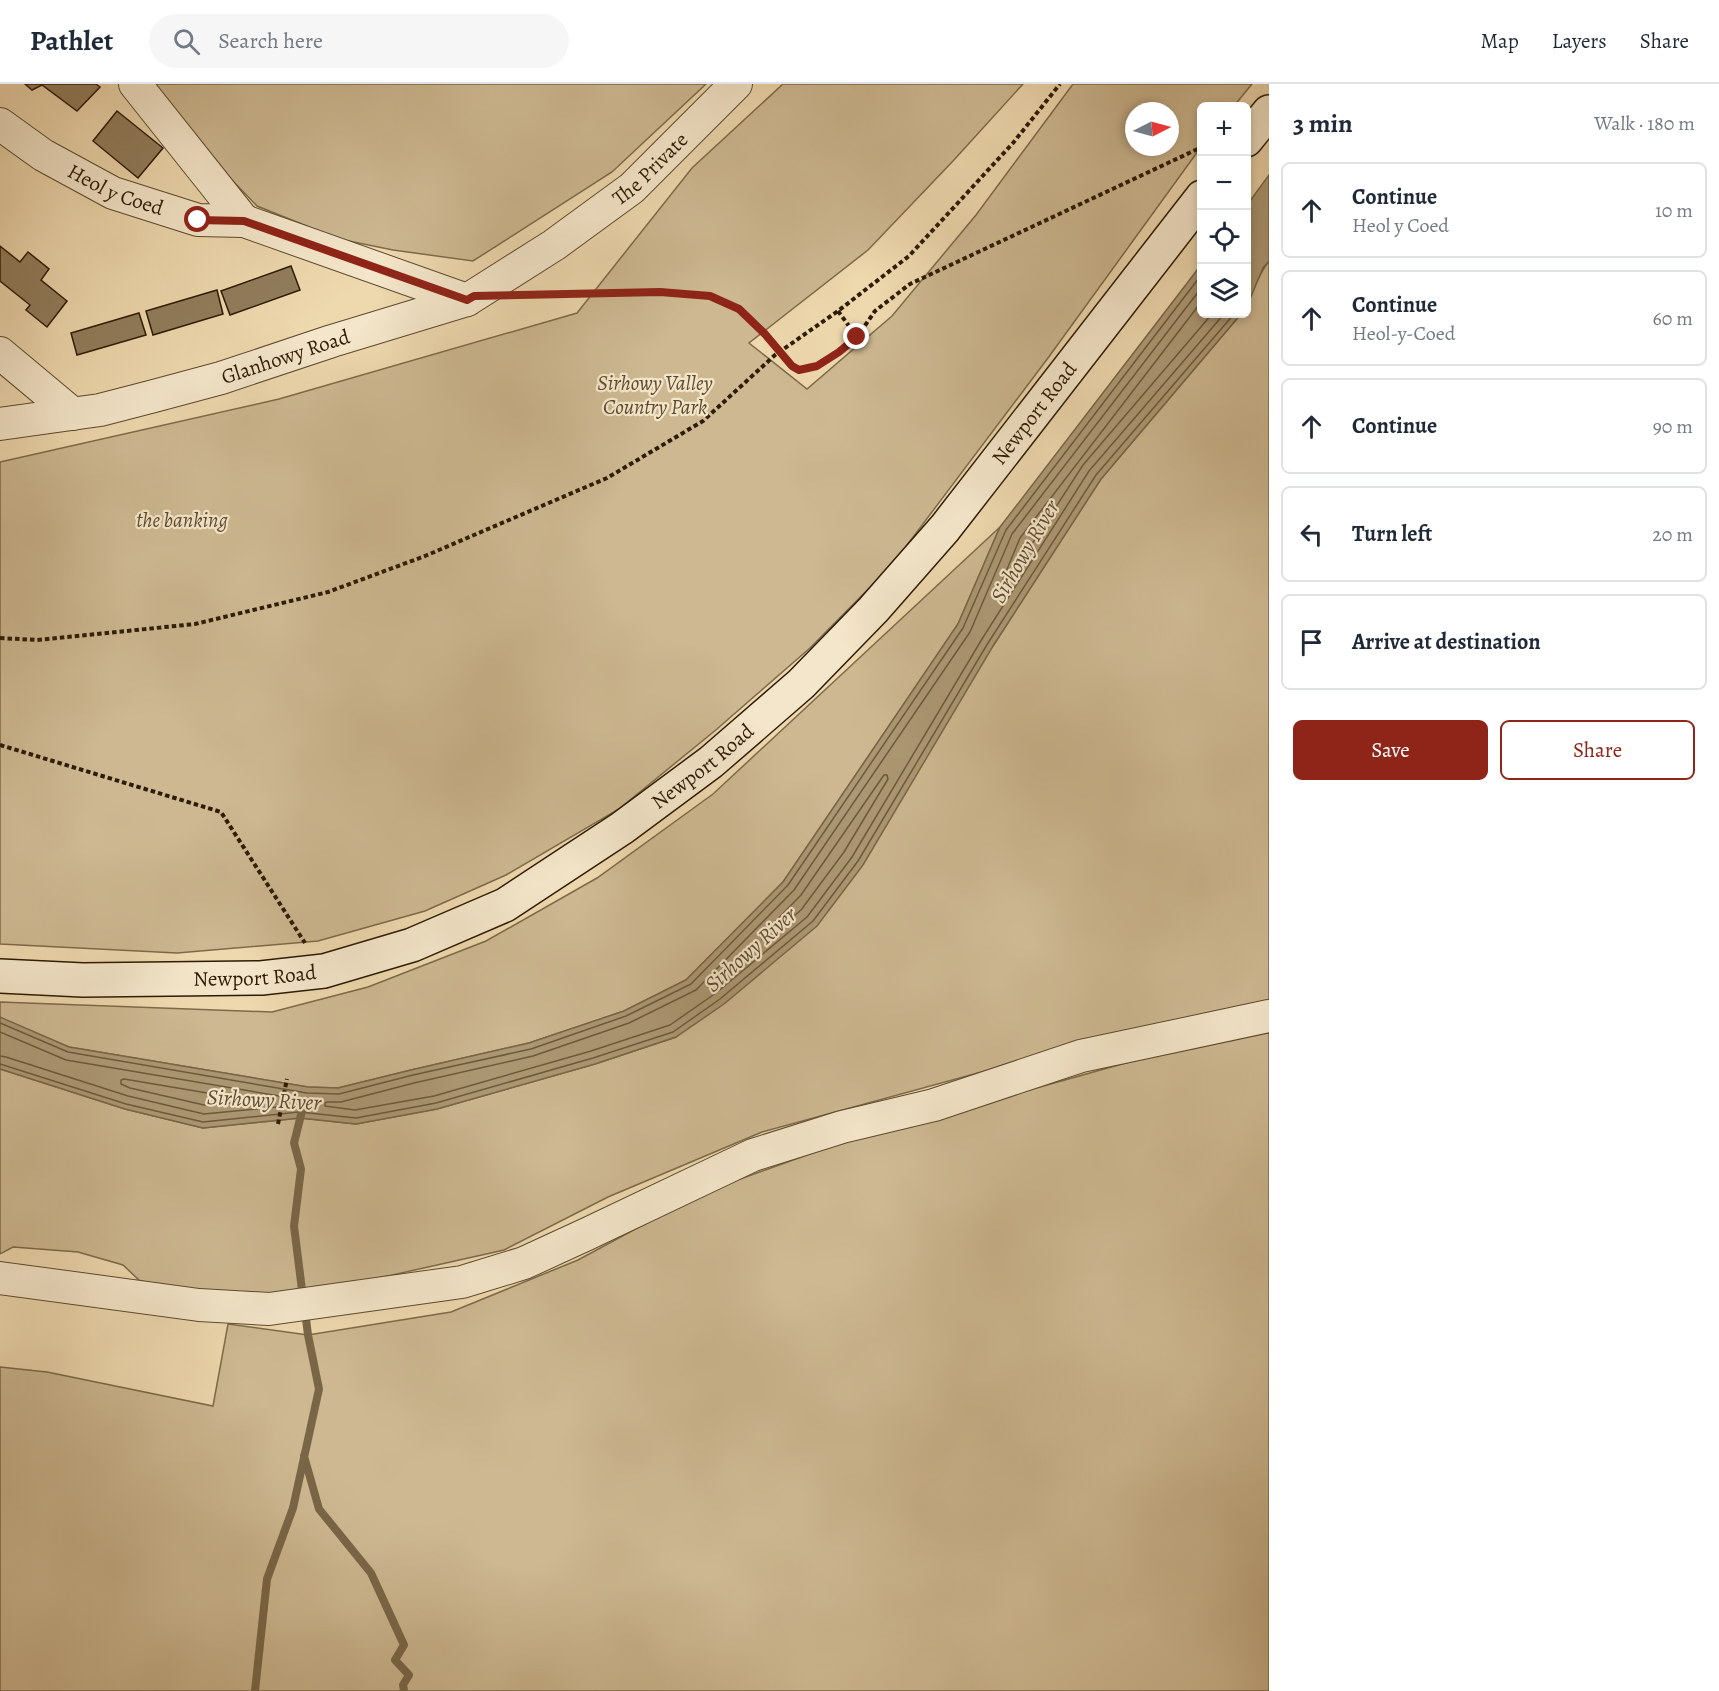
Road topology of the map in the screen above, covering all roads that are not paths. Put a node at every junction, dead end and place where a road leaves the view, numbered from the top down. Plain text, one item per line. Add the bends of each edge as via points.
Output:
1 (135, 84) edge
2 (736, 84) edge
3 (1269, 112) edge
4 (0, 124) edge
5 (1251, 134) edge
6 (1197, 203) edge
7 (244, 221) junction
8 (555, 245) joint
9 (467, 300) junction
10 (0, 353) edge
11 (72, 414) junction
12 (0, 424) edge
13 (0, 976) edge
14 (1269, 1016) edge
15 (0, 1278) edge

1 - 7 street
2 - 8 street, The Private via 632,188
3 - 5 main road
4 - 7 street, Heol y Coed via 43,155 113,193 198,220
6 - 13 main road, Newport Road via 945,528 801,684 711,762 622,828 505,905 412,945 324,971 261,978 83,980
7 - 9 street
8 - 9 street, Glanhowy Road
9 - 11 street, Glanhowy Road via 221,378
10 - 11 street
11 - 12 street, Glanhowy Road
14 - 15 street via 1081,1056 934,1105 842,1127 753,1155 524,1263 462,1282 268,1309 199,1305

